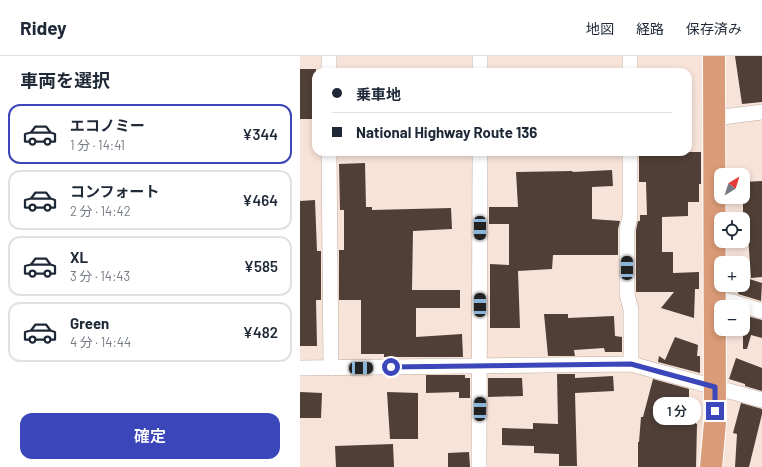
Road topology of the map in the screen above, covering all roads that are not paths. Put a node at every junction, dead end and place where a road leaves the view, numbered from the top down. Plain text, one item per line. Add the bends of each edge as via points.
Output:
1 (329, 56) edge
2 (480, 56) edge
3 (630, 56) edge
4 (714, 56) edge
5 (329, 68) edge
6 (480, 68) edge
7 (630, 68) edge
8 (762, 112) edge
9 (714, 118) junction
10 (330, 156) edge
11 (480, 156) edge
12 (630, 156) edge
13 (715, 298) junction
14 (762, 311) edge
15 (631, 364) junction
16 (480, 366) junction
17 (300, 368) edge
18 (331, 368) junction
19 (715, 387) junction
20 (762, 400) edge
21 (479, 467) edge
22 (711, 467) edge

1 - 5 street
2 - 6 street
3 - 7 street
4 - 9 highway
8 - 9 street
9 - 13 highway
10 - 18 street
11 - 16 street
12 - 15 street via 627,294 631,310
13 - 14 street
13 - 19 highway
15 - 16 street
15 - 19 street
16 - 18 street
16 - 21 street
17 - 18 street
19 - 20 street
19 - 22 highway

